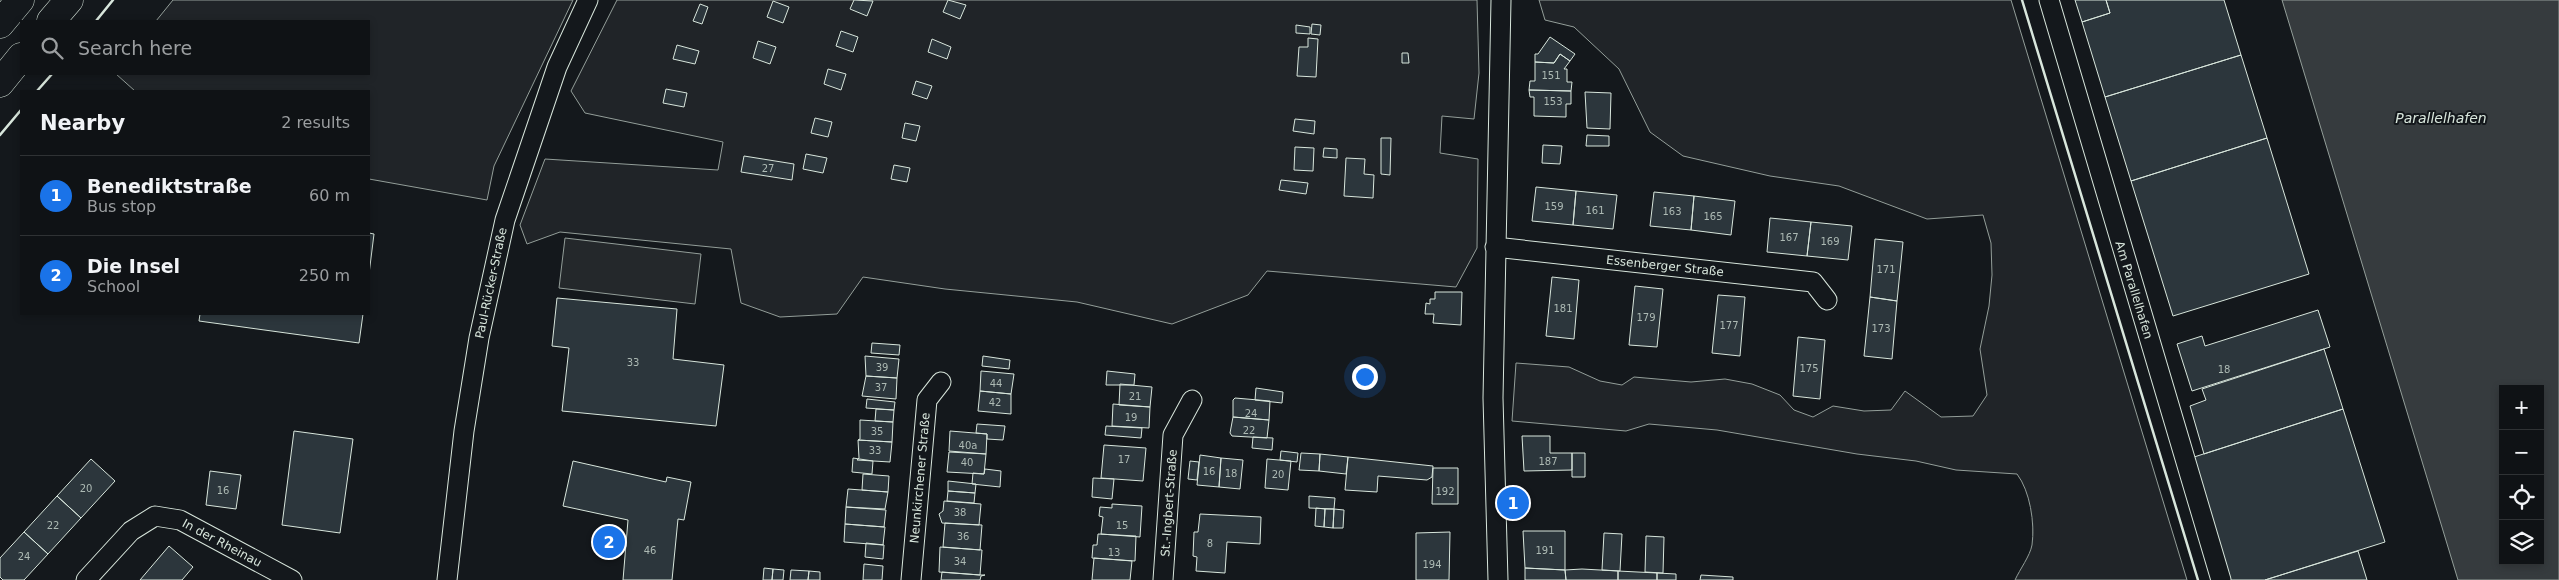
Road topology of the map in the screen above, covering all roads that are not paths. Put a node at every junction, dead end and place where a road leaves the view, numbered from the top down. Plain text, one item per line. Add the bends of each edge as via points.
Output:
1 (20, 0) edge
2 (69, 0) edge
3 (588, 0) edge
4 (1501, 0) edge
5 (2049, 0) edge
6 (52, 20) edge
7 (0, 24) edge
8 (20, 58) edge
9 (0, 83) edge
10 (1495, 247) junction
11 (1826, 300) dead end
12 (942, 382) dead end
13 (1192, 400) dead end
14 (86, 580) edge
15 (292, 580) edge
16 (447, 580) edge
17 (911, 580) edge
18 (1164, 580) edge
19 (1498, 580) edge
20 (2221, 580) edge

1 - 7 highway
2 - 6 highway
3 - 16 street, Paul-Rücker-Straße via 557,67 505,220 464,431
4 - 10 street
5 - 20 street, Am Parallelhafen
8 - 9 highway
10 - 11 street, Essenberger Straße via 1813,282
10 - 19 street via 1493,398
12 - 17 street, Neunkirchener Straße via 927,400
13 - 18 street, St.-Ingbert-Straße via 1173,435
14 - 15 street, In der Rheinau via 131,531 156,516 180,520

